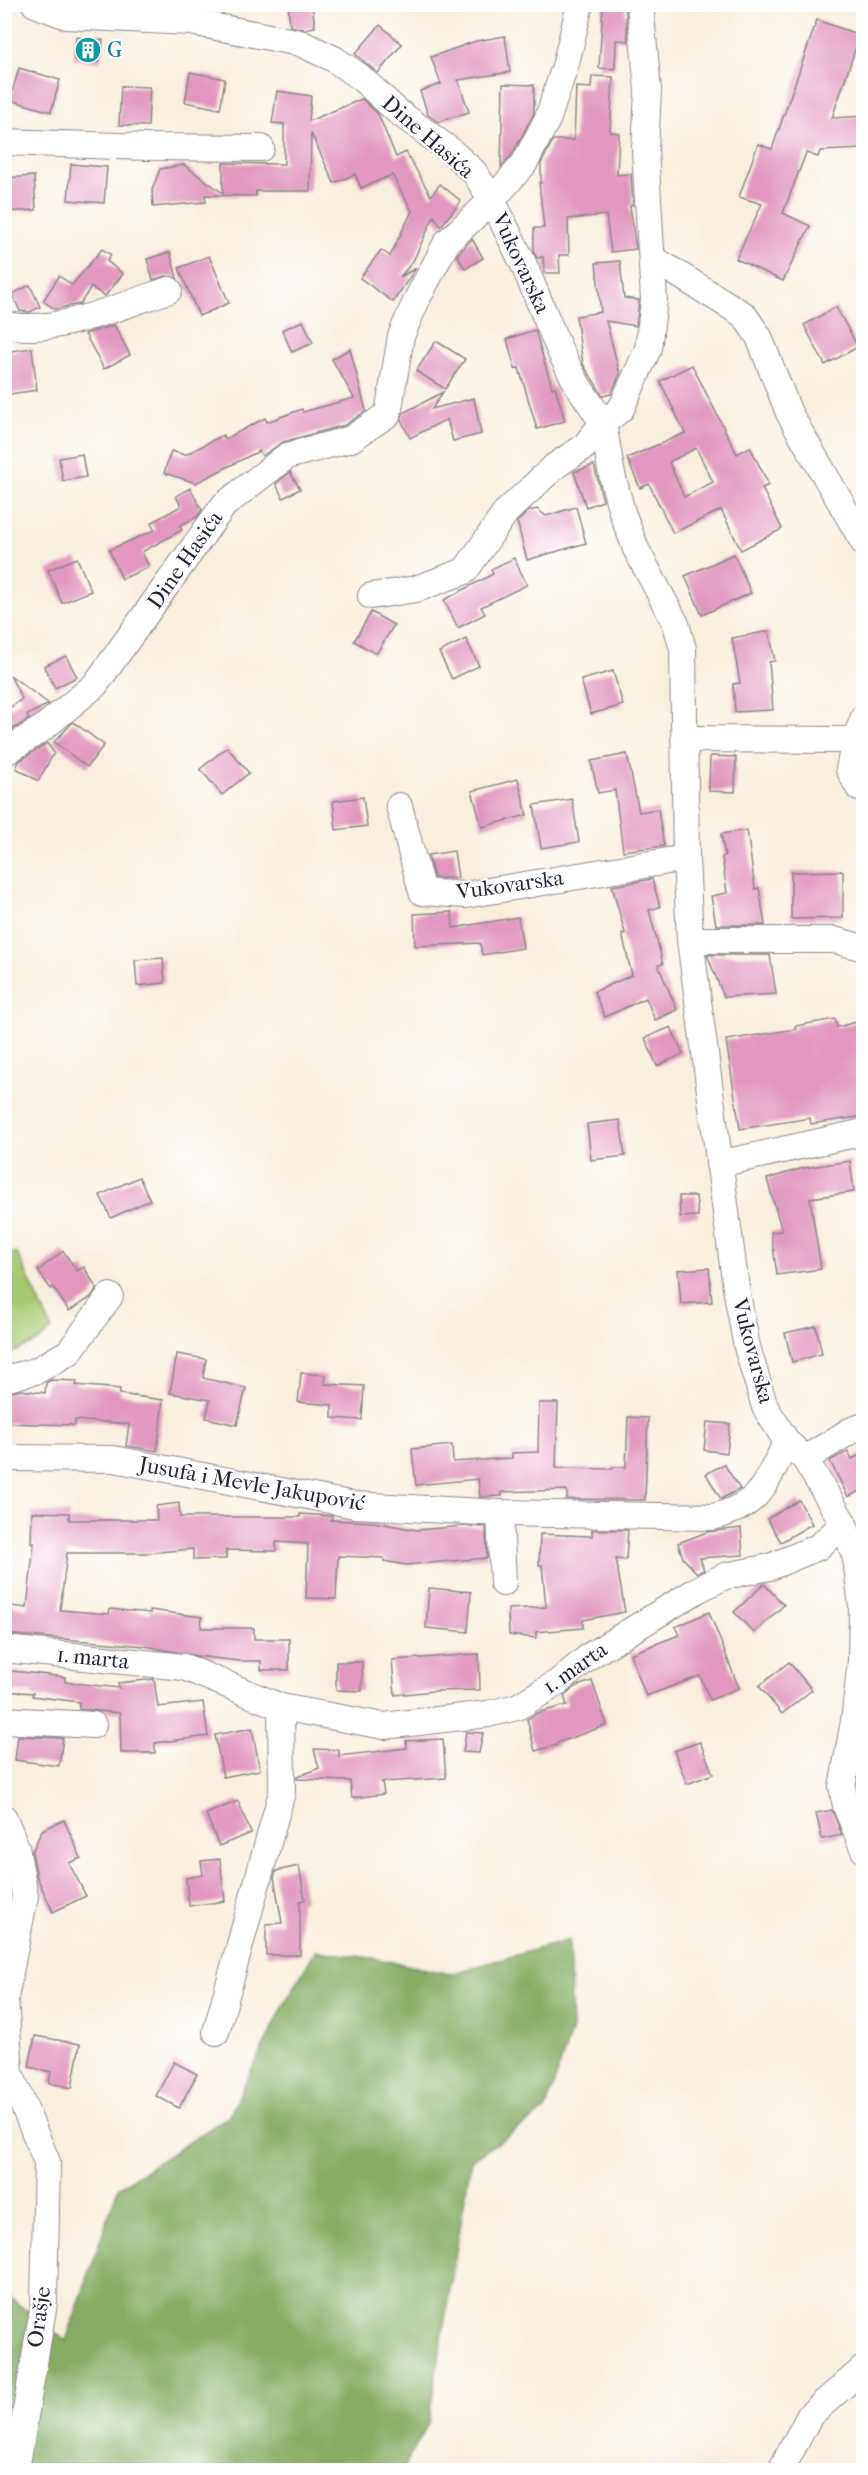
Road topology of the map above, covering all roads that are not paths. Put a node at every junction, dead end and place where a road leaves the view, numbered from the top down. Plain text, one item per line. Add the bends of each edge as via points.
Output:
1 (35, 4) edge
2 (580, 4) edge
3 (640, 4) edge
4 (4, 142) edge
5 (261, 148) dead end
6 (492, 200) junction
7 (652, 258) junction
8 (169, 290) dead end
9 (4, 324) edge
10 (603, 423) junction
11 (864, 543) edge
12 (371, 596) dead end
13 (859, 729) edge
14 (685, 739) junction
15 (4, 753) edge
16 (864, 789) edge
17 (399, 806) dead end
18 (686, 858) junction
19 (690, 940) junction
20 (864, 948) edge
21 (864, 1132) edge
22 (719, 1164) junction
23 (110, 1296) dead end
24 (4, 1379) edge
25 (864, 1426) edge
26 (796, 1450) junction
27 (4, 1458) edge
28 (500, 1513) junction
29 (844, 1524) junction
30 (503, 1583) dead end
31 (862, 1607) edge
32 (4, 1649) edge
33 (281, 1707) junction
34 (4, 1720) edge
35 (93, 1725) dead end
36 (4, 1818) edge
37 (863, 1846) edge
38 (216, 2032) dead end
39 (864, 2368) edge
40 (16, 2470) edge
41 (782, 2470) edge

1 - 6 street, Dine Hasića via 66,16 191,22 300,43 334,59 451,151 474,172
2 - 6 street, Vukovarska via 548,118 524,164
3 - 7 street via 648,90 645,150
4 - 5 street
6 - 10 street, Vukovarska via 560,351
6 - 15 street, Dine Hasića via 447,242 418,297 401,336 388,414 351,439 287,456 224,505 95,685 43,728
7 - 10 street via 654,300 648,349 621,409
7 - 11 street via 744,315 759,337 789,413
8 - 9 street via 41,328
10 - 12 street via 584,447 555,466 506,512 465,571 416,589
10 - 14 street, Vukovarska via 622,512 636,549 676,624 683,649
13 - 14 street
13 - 16 street via 849,769 859,788
14 - 18 street, Vukovarska
17 - 18 street, Vukovarska via 422,892 465,895
18 - 19 street, Vukovarska
19 - 20 street via 834,940
19 - 22 street, Vukovarska
21 - 22 street
22 - 26 street, Vukovarska via 747,1347 765,1407
23 - 24 street via 69,1352 36,1371
25 - 26 street
26 - 28 street, Jusufa i Mevle Jakupović via 749,1503 713,1517
26 - 29 street, Vukovarska
27 - 28 street, Jusufa i Mevle Jakupović via 114,1459 355,1505
28 - 30 street
29 - 31 street, Vukovarska via 856,1559
29 - 33 street, 1. marta via 818,1547 770,1567 725,1576 699,1589 591,1655 557,1683 517,1707 384,1726
31 - 37 street via 861,1660 842,1787
32 - 33 street, 1. marta via 183,1667
33 - 38 street via 282,1791
34 - 35 street
36 - 40 street, Orašje via 16,1847 25,1896 5,1998 9,2073 47,2162 44,2303
39 - 41 street via 810,2415

